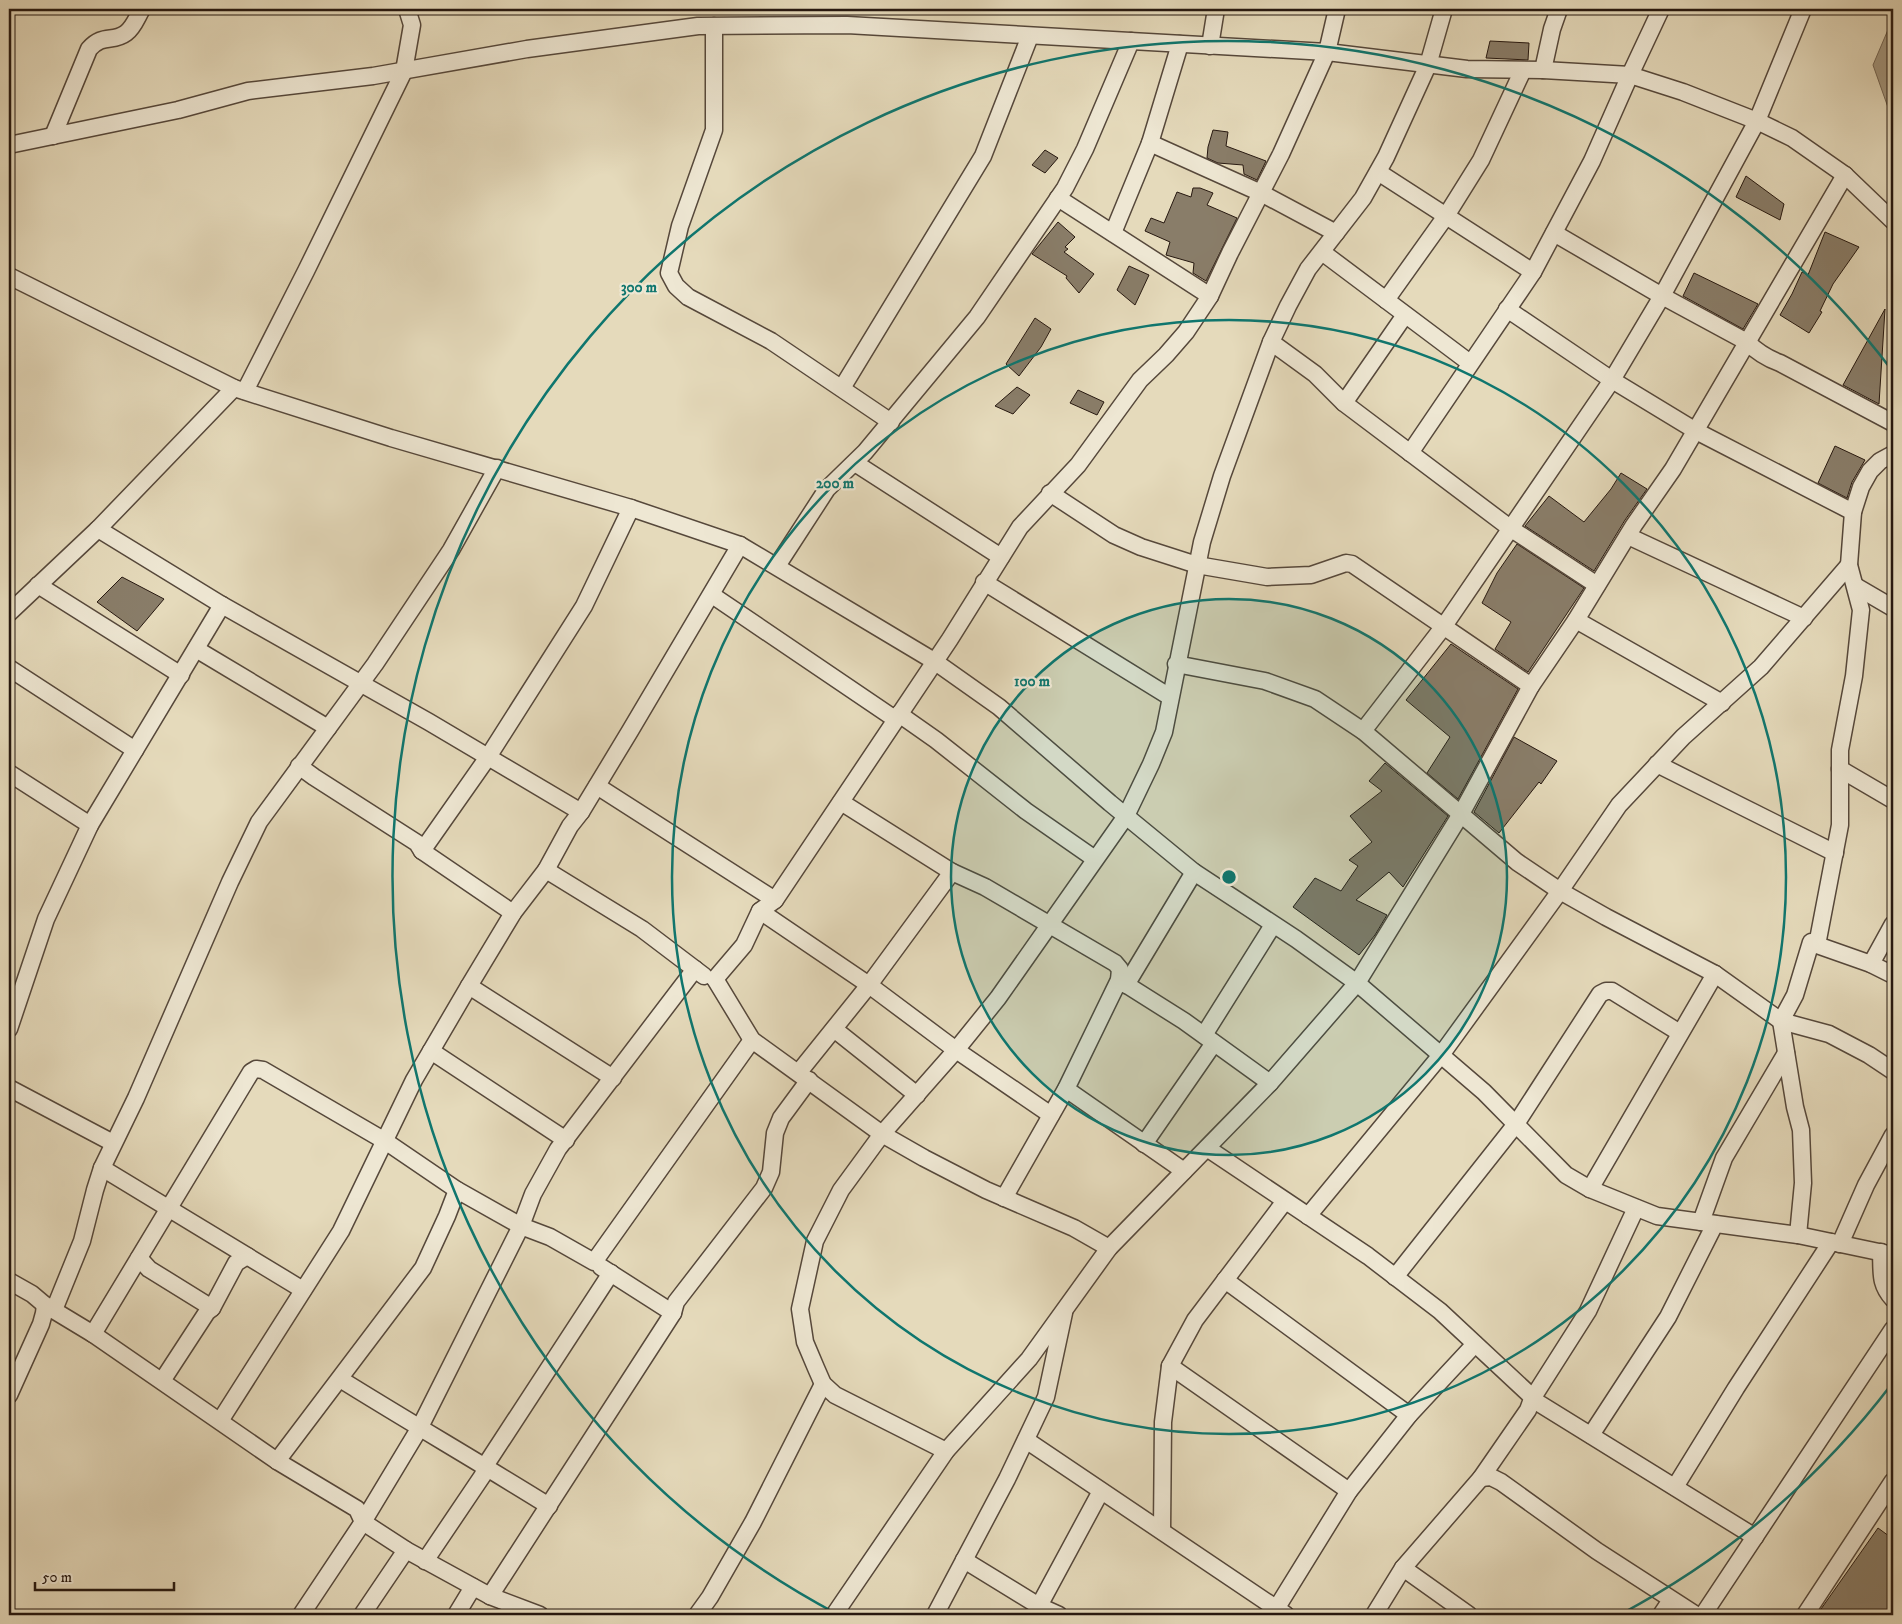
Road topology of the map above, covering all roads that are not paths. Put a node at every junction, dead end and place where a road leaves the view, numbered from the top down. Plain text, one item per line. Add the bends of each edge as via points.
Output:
1 (142, 9) edge
2 (407, 9) edge
3 (1216, 9) edge
4 (1336, 9) edge
5 (1444, 9) edge
6 (1559, 9) edge
7 (1661, 9) edge
8 (1803, 9) edge
9 (714, 26) junction
10 (1030, 36) junction
11 (1130, 41) junction
12 (1180, 44) junction
13 (1210, 46) junction
14 (1327, 52) junction
15 (1428, 64) junction
16 (1523, 70) junction
17 (1543, 70) junction
18 (404, 71) junction
19 (1630, 75) junction
20 (1758, 121) junction
21 (53, 136) junction
22 (1150, 143) junction
23 (9, 145) edge
24 (1378, 172) junction
25 (1845, 175) junction
26 (1261, 193) junction
27 (1058, 198) junction
28 (1446, 216) junction
29 (1893, 221) edge
30 (1113, 233) junction
31 (1336, 233) junction
32 (1554, 233) junction
33 (1322, 252) junction
34 (1533, 272) junction
35 (9, 276) edge
36 (1210, 296) junction
37 (1662, 296) junction
38 (1386, 300) junction
39 (1507, 309) junction
40 (1405, 315) junction
41 (1271, 342) junction
42 (1747, 342) junction
43 (1470, 363) junction
44 (1612, 380) junction
45 (842, 388) junction
46 (239, 390) junction
47 (1344, 403) junction
48 (891, 422) junction
49 (1893, 423) edge
50 (1696, 431) junction
51 (1410, 453) junction
52 (1889, 462) edge
53 (854, 463) junction
54 (497, 468) junction
55 (1050, 494) junction
56 (631, 508) junction
57 (1853, 512) junction
58 (1510, 528) junction
59 (98, 529) junction
60 (1628, 536) junction
61 (740, 545) junction
62 (1001, 557) junction
63 (1197, 565) junction
64 (1849, 565) junction
65 (777, 566) junction
66 (984, 582) junction
67 (38, 585) junction
68 (1597, 585) junction
69 (1857, 588) junction
70 (712, 595) junction
71 (222, 605) junction
72 (1893, 608) edge
73 (9, 613) edge
74 (1804, 618) junction
75 (1576, 620) junction
76 (1444, 626) junction
77 (196, 649) junction
78 (934, 662) junction
79 (1176, 664) junction
80 (9, 668) edge
81 (181, 675) junction
82 (361, 683) junction
83 (1531, 686) junction
84 (1170, 697) junction
85 (1722, 702) junction
86 (897, 716) junction
87 (328, 728) junction
88 (1363, 731) junction
89 (135, 750) junction
90 (488, 757) junction
91 (1657, 764) junction
92 (299, 766) junction
93 (1840, 769) junction
94 (9, 773) edge
95 (597, 786) junction
96 (1893, 800) edge
97 (842, 802) junction
98 (581, 812) junction
99 (1460, 814) junction
100 (1126, 816) junction
101 (90, 825) junction
102 (422, 851) junction
103 (1835, 853) junction
104 (1095, 859) junction
105 (546, 870) junction
106 (952, 872) junction
107 (1194, 872) junction
108 (1560, 891) junction
109 (775, 900) junction
110 (760, 911) junction
111 (513, 913) junction
112 (1049, 924) junction
113 (1893, 924) edge
114 (1273, 925) junction
115 (1817, 945) junction
116 (1870, 964) junction
117 (695, 969) junction
118 (1715, 974) junction
119 (1893, 975) edge
120 (715, 979) junction
121 (1123, 982) junction
122 (1357, 983) junction
123 (869, 985) junction
124 (469, 986) junction
125 (1781, 1020) junction
126 (9, 1029) edge
127 (834, 1029) junction
128 (1680, 1033) junction
129 (1209, 1039) junction
130 (752, 1040) junction
131 (956, 1050) junction
132 (431, 1051) junction
133 (1786, 1053) junction
134 (1441, 1055) junction
135 (1893, 1071) edge
136 (804, 1076) junction
137 (613, 1078) junction
138 (1270, 1083) junction
139 (9, 1088) edge
140 (1066, 1089) junction
141 (917, 1095) junction
142 (1051, 1115) junction
143 (1516, 1124) junction
144 (882, 1134) junction
145 (1893, 1135) edge
146 (385, 1140) junction
147 (566, 1140) junction
148 (113, 1143) junction
149 (1144, 1144) junction
150 (1207, 1148) junction
151 (102, 1168) junction
152 (1184, 1171) junction
153 (1590, 1189) junction
154 (456, 1190) junction
155 (1004, 1198) junction
156 (1285, 1201) junction
157 (168, 1208) junction
158 (1636, 1208) junction
159 (1308, 1216) junction
160 (1708, 1223) junction
161 (521, 1226) junction
162 (1798, 1235) junction
163 (1836, 1243) junction
164 (1109, 1248) junction
165 (1887, 1253) edge
166 (247, 1256) junction
167 (138, 1258) junction
168 (594, 1262) junction
169 (611, 1273) junction
170 (1395, 1277) junction
171 (1225, 1280) junction
172 (9, 1281) edge
173 (303, 1290) junction
174 (1893, 1299) edge
175 (49, 1308) junction
176 (212, 1308) junction
177 (1065, 1309) junction
178 (673, 1314) junction
179 (1893, 1328) edge
180 (93, 1334) junction
181 (1475, 1344) junction
182 (1170, 1366) junction
183 (340, 1379) junction
184 (162, 1381) junction
185 (823, 1384) junction
186 (9, 1395) edge
187 (1532, 1399) junction
188 (1409, 1415) junction
189 (220, 1421) junction
190 (419, 1429) junction
191 (1591, 1435) junction
192 (1026, 1440) junction
193 (946, 1450) junction
194 (277, 1461) junction
195 (486, 1466) junction
196 (1481, 1478) junction
197 (1893, 1481) edge
198 (1675, 1487) junction
199 (1101, 1491) junction
200 (1349, 1491) junction
201 (549, 1506) junction
202 (363, 1522) junction
203 (1162, 1531) junction
204 (1755, 1537) junction
205 (406, 1550) junction
206 (964, 1560) junction
207 (426, 1561) junction
208 (1403, 1568) junction
209 (473, 1587) junction
210 (490, 1596) junction
211 (1671, 1600) junction
212 (1039, 1606) junction
213 (1281, 1612) edge
214 (301, 1615) edge
215 (362, 1615) edge
216 (456, 1615) edge
217 (540, 1615) edge
218 (697, 1615) edge
219 (834, 1615) edge
220 (935, 1615) edge
221 (1059, 1615) edge
222 (1374, 1615) edge
223 (1469, 1615) edge
224 (1661, 1615) edge
225 (1696, 1615) edge
226 (1703, 1615) edge
227 (1805, 1615) edge

1 - 21 street via 124,34 102,39 89,49
2 - 18 street via 412,25
3 - 13 street
4 - 14 street
5 - 15 street
6 - 17 street
7 - 19 street
8 - 20 street
9 - 10 street via 847,25
9 - 18 street via 527,49
9 - 45 street via 714,130 680,226 668,273 688,297 771,340
10 - 11 street
10 - 45 street via 983,156
11 - 12 street
11 - 27 street via 1085,149
12 - 13 street
12 - 22 street
13 - 14 street
14 - 15 street
14 - 26 street
15 - 16 street via 1467,69
15 - 24 street
16 - 17 street
16 - 28 street via 1480,160
17 - 19 street
18 - 21 street via 248,91 178,110
18 - 46 street via 306,271
19 - 20 street
19 - 32 street via 1592,161
20 - 25 street via 1792,138
20 - 37 street
21 - 23 street
22 - 26 street
22 - 30 street
24 - 28 street
24 - 31 street
25 - 29 street
25 - 42 street
26 - 31 street
26 - 36 street
27 - 30 street
27 - 48 street via 977,317
28 - 34 street
28 - 38 street
30 - 36 street
31 - 33 street
32 - 34 street
32 - 37 street
33 - 38 street
33 - 41 street via 1308,269
34 - 39 street
35 - 46 street
36 - 55 street via 1186,332 1140,380 1093,446
37 - 42 street
37 - 44 street
38 - 40 street
39 - 43 street
39 - 44 street
40 - 43 street
40 - 47 street
41 - 47 street via 1315,374
41 - 63 street via 1222,476
42 - 49 street via 1756,352
42 - 50 street
43 - 51 street
44 - 50 street
44 - 58 street
45 - 48 street
46 - 54 street
46 - 59 street
47 - 51 street
48 - 53 street
50 - 57 street
50 - 60 street
51 - 58 street
52 - 57 street via 1870,471
53 - 62 street
53 - 65 street via 827,489
54 - 56 street
54 - 82 street via 451,550
55 - 62 street via 1020,527
55 - 63 street via 1141,548
56 - 61 street
56 - 90 street via 584,606
57 - 64 street
58 - 68 street
58 - 76 street
59 - 67 street
59 - 71 street
60 - 68 street
60 - 74 street
61 - 65 street
61 - 70 street
62 - 66 street
63 - 76 street via 1267,577 1311,575 1352,564
63 - 79 street
64 - 69 street
64 - 74 street
65 - 78 street
66 - 78 street
66 - 84 street
67 - 73 street
67 - 81 street
68 - 75 street
69 - 72 street
69 - 93 street via 1861,610
70 - 86 street
70 - 95 street
71 - 77 street
71 - 82 street
74 - 85 street via 1761,667
75 - 83 street
75 - 85 street
76 - 83 street
76 - 88 street
77 - 81 street
77 - 87 street
78 - 86 street
78 - 100 street via 999,707
79 - 84 street
79 - 88 street via 1265,681 1315,699
80 - 89 street
81 - 89 street
82 - 87 street
82 - 90 street
83 - 99 street
84 - 100 street via 1164,732
85 - 91 street
86 - 97 street
86 - 104 street via 936,740 1026,811
87 - 92 street
88 - 99 street
89 - 101 street
90 - 98 street
90 - 102 street
91 - 103 street
91 - 108 street via 1619,805
92 - 102 street via 417,842
92 - 148 street via 259,822
93 - 96 street
93 - 103 street via 1840,824
94 - 101 street
95 - 98 street
95 - 109 street
97 - 106 street
97 - 109 street
98 - 105 street
99 - 108 street via 1517,862
99 - 122 street
100 - 104 street
100 - 107 street
101 - 126 street via 46,919
102 - 111 street
103 - 115 street
104 - 112 street
105 - 111 street
105 - 117 street via 642,930
106 - 112 street
106 - 123 street
107 - 114 street
107 - 121 street
108 - 118 street
108 - 134 street
109 - 110 street
110 - 120 street via 744,945
110 - 123 street
111 - 124 street
112 - 121 street via 1115,963
112 - 131 street via 998,998
113 - 116 street
114 - 122 street
114 - 129 street
115 - 116 street
115 - 125 street via 1811,942 1795,995
116 - 119 street
117 - 120 street via 706,978
117 - 137 street
118 - 125 street
118 - 128 street
120 - 130 street
121 - 129 street
121 - 140 street
122 - 134 street
122 - 138 street
123 - 127 street
123 - 131 street
124 - 132 street
124 - 137 street
125 - 133 street
125 - 135 street via 1829,1034
127 - 136 street
127 - 141 street
128 - 143 street via 1606,990 1600,994
128 - 153 street
129 - 138 street
129 - 149 street
130 - 136 street
130 - 168 street
131 - 141 street
131 - 142 street
132 - 146 street
132 - 147 street
133 - 160 street via 1724,1158
133 - 162 street via 1801,1130 1803,1182
134 - 143 street
134 - 159 street
136 - 144 street
136 - 178 street via 775,1133 771,1172 764,1188 676,1302
137 - 147 street
138 - 150 street
139 - 148 street
140 - 142 street
140 - 149 street
141 - 144 street
142 - 155 street
143 - 153 street via 1566,1175
143 - 170 street
144 - 155 street
144 - 185 street via 840,1190 815,1241 800,1309 805,1342
145 - 163 street
146 - 154 street
146 - 157 street via 256,1069 250,1072
146 - 173 street via 341,1231
147 - 161 street via 533,1194
148 - 151 street
149 - 152 street
150 - 152 street
150 - 156 street
151 - 157 street
151 - 175 street via 82,1241
152 - 164 street
153 - 158 street
154 - 161 street
154 - 183 street via 423,1268
155 - 164 street via 1074,1228
156 - 159 street
156 - 171 street
157 - 166 street
157 - 167 street
158 - 160 street via 1657,1216
158 - 187 street via 1588,1311
159 - 170 street
160 - 162 street
160 - 191 street via 1668,1317
161 - 168 street via 550,1237
161 - 190 street
162 - 163 street
163 - 165 street
163 - 198 street via 1736,1388
164 - 177 street
165 - 174 street via 1882,1281
166 - 173 street
166 - 176 street via 236,1263
167 - 176 street
167 - 180 street
168 - 169 street
169 - 178 street
169 - 195 street
170 - 181 street via 1440,1311
171 - 182 street via 1195,1320
171 - 188 street
172 - 175 street
173 - 189 street
175 - 180 street
175 - 186 street
176 - 184 street
177 - 192 street via 1046,1397
177 - 193 street via 1029,1358
178 - 201 street
179 - 204 street
180 - 184 street
181 - 187 street
181 - 188 street
182 - 200 street
182 - 203 street via 1163,1422
183 - 190 street
183 - 194 street
184 - 189 street
185 - 193 street via 836,1395
185 - 218 street via 753,1522
187 - 191 street
187 - 196 street via 1528,1410
188 - 200 street
189 - 194 street
190 - 195 street
190 - 202 street
191 - 198 street
192 - 199 street
192 - 206 street
193 - 219 street
194 - 202 street via 357,1509
195 - 201 street
195 - 207 street
196 - 208 street
196 - 211 street via 1491,1477 1501,1482
197 - 227 street
198 - 204 street
199 - 203 street
199 - 212 street
200 - 213 street
201 - 210 street
202 - 205 street
202 - 214 street
203 - 213 street
204 - 226 street
205 - 207 street
205 - 215 street
206 - 212 street
206 - 220 street
207 - 209 street
208 - 222 street
208 - 223 street
209 - 210 street
209 - 216 street
210 - 217 street
211 - 224 street
211 - 225 street
212 - 221 street

